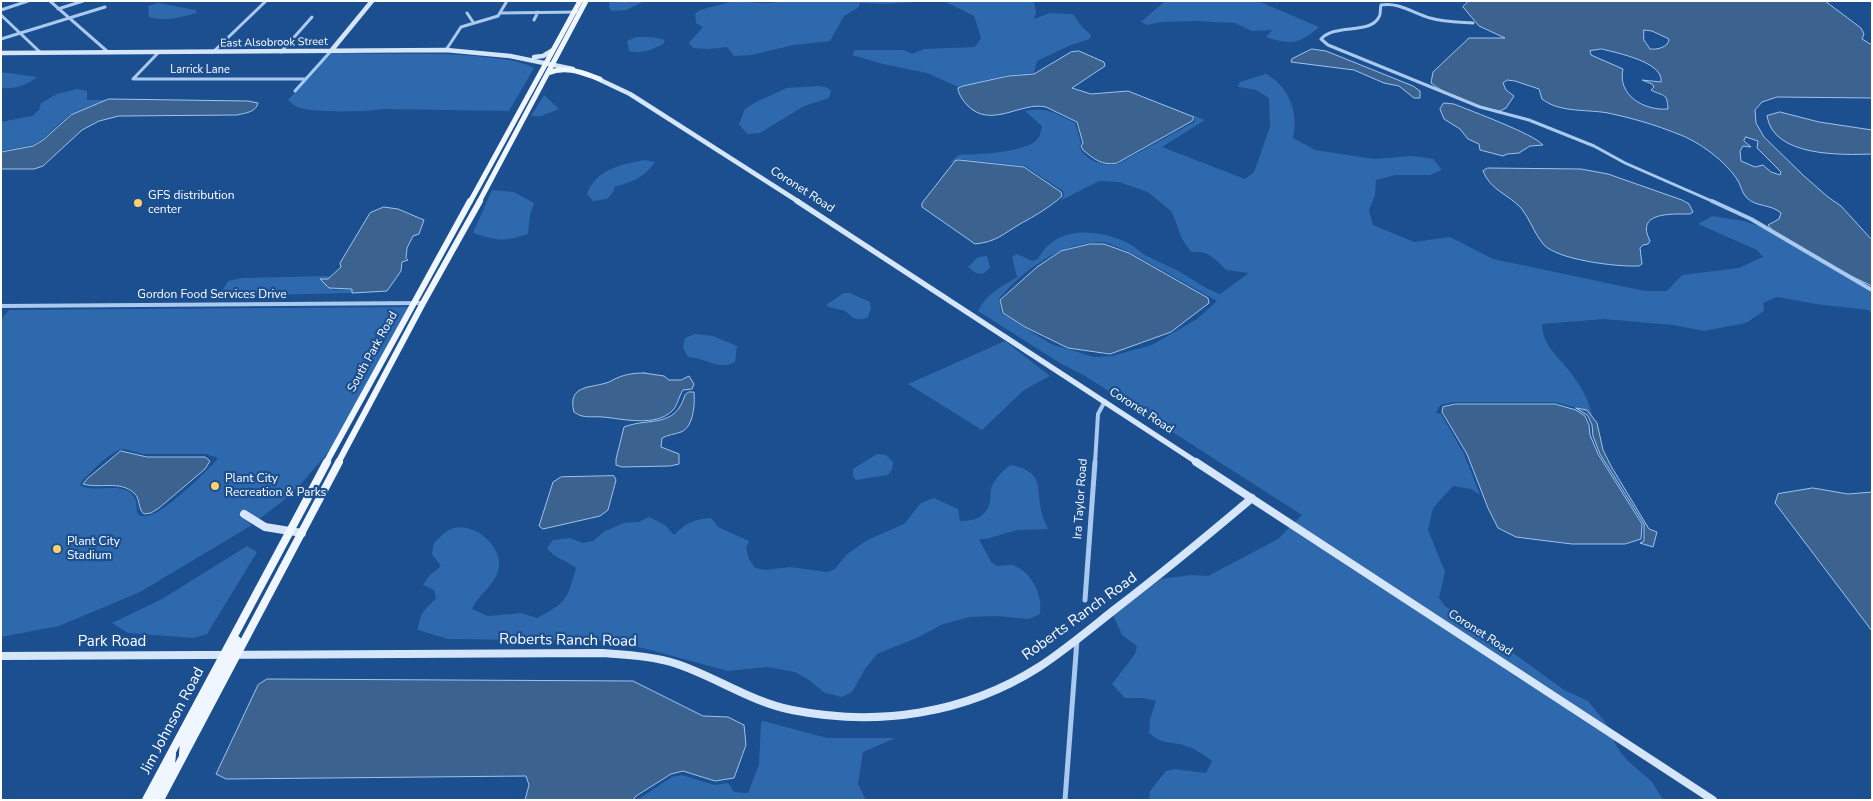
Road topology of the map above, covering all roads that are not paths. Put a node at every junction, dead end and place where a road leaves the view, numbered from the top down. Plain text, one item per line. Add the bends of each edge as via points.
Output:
1 (28, 1) edge
2 (50, 1) edge
3 (83, 1) edge
4 (266, 1) edge
5 (372, 1) edge
6 (507, 1) edge
7 (580, 1) edge
8 (586, 1) edge
9 (105, 7) dead end
10 (58, 9) junction
11 (1, 10) edge
12 (538, 12) junction
13 (574, 12) junction
14 (581, 12) junction
15 (468, 13) dead end
16 (500, 13) junction
17 (1, 15) edge
18 (312, 17) dead end
19 (69, 18) junction
20 (534, 20) dead end
21 (473, 22) junction
22 (1473, 23) dead end
23 (20, 33) junction
24 (566, 33) junction
25 (1, 39) edge
26 (446, 50) junction
27 (553, 50) junction
28 (331, 51) junction
29 (108, 52) junction
30 (281, 52) junction
31 (1, 53) edge
32 (41, 53) junction
33 (158, 53) junction
34 (212, 53) junction
35 (511, 56) junction
36 (554, 61) junction
37 (546, 62) junction
38 (544, 72) junction
39 (599, 78) junction
40 (305, 80) junction
41 (295, 91) dead end
42 (536, 95) junction
43 (427, 280) junction
44 (1872, 290) edge
45 (414, 303) junction
46 (423, 303) junction
47 (1, 306) edge
48 (387, 362) junction
49 (1105, 401) junction
50 (1252, 498) junction
51 (244, 514) dead end
52 (297, 532) junction
53 (1085, 600) dead end
54 (1077, 639) junction
55 (230, 655) junction
56 (1, 656) edge
57 (172, 752) junction
58 (146, 800) edge
59 (152, 800) edge
60 (160, 800) edge
61 (1065, 800) edge
62 (1713, 800) edge

1 - 11 street
2 - 10 street
3 - 10 street
4 - 34 street
5 - 28 street
6 - 16 street
7 - 13 main road
8 - 14 main road
9 - 19 street
10 - 19 street
12 - 13 street
12 - 16 street
12 - 20 street
13 - 14 street
13 - 24 main road via 577,13
14 - 24 main road
15 - 21 street
16 - 21 street
17 - 23 street
18 - 30 street
19 - 23 street
19 - 29 street
21 - 26 street via 461,27
22 - 44 street via 1430,18 1390,3 1382,5 1380,17 1369,26 1328,32 1320,39 1473,105 1529,120 1594,146 1758,223
23 - 25 street
23 - 32 street
24 - 27 main road
24 - 36 main road, South Park Road via 552,56
26 - 28 street, East Alsobrook Street
26 - 35 street, East Alsobrook Street
27 - 35 street via 539,57
27 - 37 main road
28 - 30 street, East Alsobrook Street
28 - 40 street
29 - 32 street, East Alsobrook Street
29 - 33 street, East Alsobrook Street
30 - 34 street, East Alsobrook Street
31 - 32 street, East Alsobrook Street
33 - 34 street, East Alsobrook Street
33 - 40 street, Larrick Lane via 133,79
35 - 37 street, East Alsobrook Street
35 - 38 street via 539,63
36 - 37 street
36 - 38 main road, South Park Road
36 - 39 main road
37 - 38 main road, South Park Road
37 - 42 main road via 547,69
38 - 39 main road via 564,69
38 - 42 main road, South Park Road
38 - 43 main road, South Park Road
39 - 49 street, Coronet Road via 640,100
40 - 41 street
42 - 46 main road, South Park Road
43 - 45 main road, South Park Road
43 - 46 main road via 422,294
45 - 46 street, Gordon Food Services Drive
45 - 47 street, Gordon Food Services Drive
45 - 48 main road, South Park Road
46 - 48 main road, South Park Road
48 - 52 main road, South Park Road via 344,452
48 - 52 main road, South Park Road via 329,460
49 - 50 street, Coronet Road
49 - 53 street, Ira Taylor Road via 1098,414
50 - 54 street, Roberts Ranch Road
50 - 62 street, Coronet Road
51 - 52 street via 265,527
52 - 55 main road, South Park Road
52 - 55 main road, South Park Road via 267,575 267,584
54 - 55 street, Roberts Ranch Road via 1038,668 991,692 949,707 903,717 833,717 789,709 748,696 676,664 650,657 602,652
54 - 61 street
55 - 56 street, Park Road
55 - 57 main road, Jim Johnson Road
55 - 60 main road, Jim Johnson Road
57 - 58 main road, Jim Johnson Road
57 - 59 main road via 171,764

